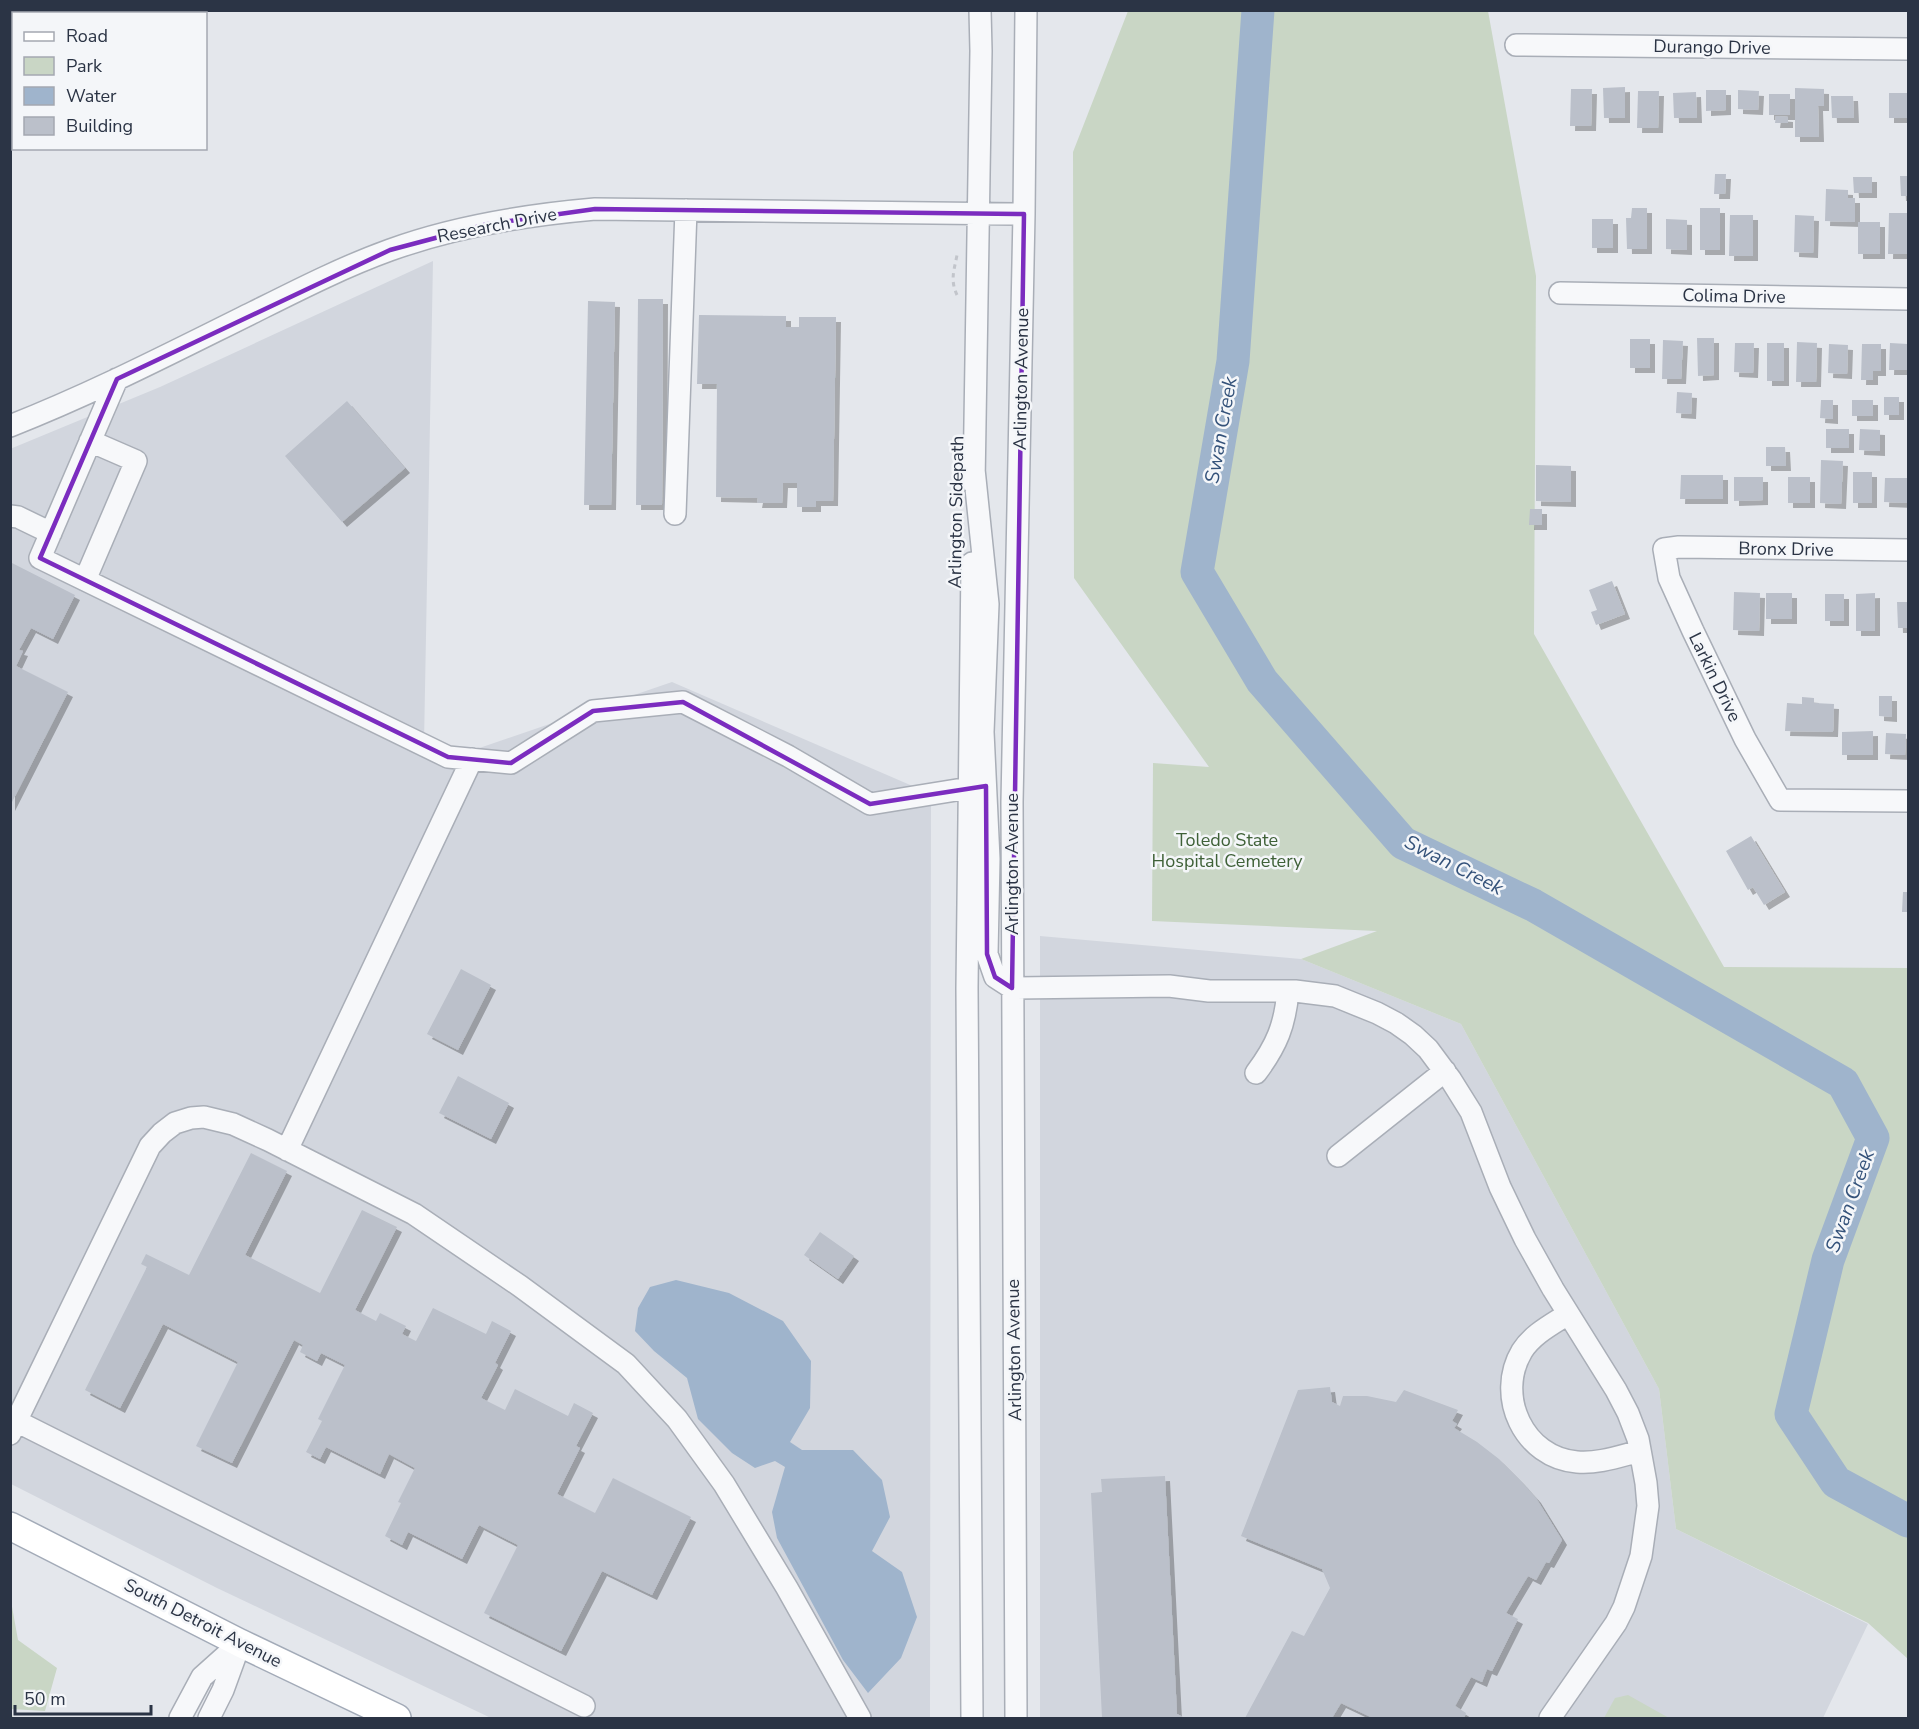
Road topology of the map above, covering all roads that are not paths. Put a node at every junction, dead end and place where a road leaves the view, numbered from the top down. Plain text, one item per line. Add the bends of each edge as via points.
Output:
1 (980, 10) edge
2 (1026, 10) edge
3 (1516, 45) dead end
4 (1908, 49) edge
5 (686, 210) junction
6 (979, 214) junction
7 (1024, 214) junction
8 (1560, 293) dead end
9 (1908, 298) edge
10 (117, 379) junction
11 (10, 426) edge
12 (90, 441) junction
13 (974, 469) junction
14 (675, 514) dead end
15 (10, 516) edge
16 (51, 533) junction
17 (1664, 549) joint
18 (1908, 550) edge
19 (85, 580) junction
20 (472, 759) junction
21 (969, 788) junction
22 (1908, 801) edge
23 (1012, 988) junction
24 (1288, 991) junction
25 (1444, 1071) junction
26 (1256, 1073) dead end
27 (287, 1150) junction
28 (1338, 1156) dead end
29 (1568, 1314) junction
30 (13, 1428) edge
31 (1640, 1451) junction
32 (10, 1526) edge
33 (240, 1643) junction
34 (584, 1706) dead end
35 (180, 1719) edge
36 (209, 1719) edge
37 (397, 1719) edge
38 (860, 1719) edge
39 (972, 1719) edge
40 (1016, 1719) edge
41 (1550, 1719) edge

1 - 6 street
2 - 7 street, Arlington Avenue
3 - 4 street, Durango Drive
5 - 6 street, Research Drive
5 - 10 street, Research Drive via 542,213 437,235 340,271
5 - 14 street
6 - 7 street, Research Drive
6 - 13 street
7 - 23 street, Arlington Avenue
8 - 9 street, Colima Drive
10 - 11 street, Research Drive
10 - 12 street
12 - 16 street
12 - 19 street via 136,462
13 - 21 street
13 - 23 street via 988,604 983,732 989,859 987,954 995,977
15 - 16 street
16 - 19 street via 40,558
17 - 18 street, Bronx Drive
17 - 22 street, Larkin Drive via 1669,578 1692,630 1745,739 1780,800
19 - 20 street via 448,757
20 - 21 street via 511,763 593,711 683,702 870,804
20 - 27 street
21 - 39 street
23 - 24 street via 1169,986 1209,991
23 - 40 street, Arlington Avenue
24 - 25 street via 1335,996 1377,1013 1413,1035
24 - 26 street via 1280,1035
25 - 28 street
25 - 29 street via 1471,1112 1511,1211
27 - 30 street via 232,1124 204,1117 175,1123 162,1133 141,1163
27 - 38 street via 414,1214 520,1286 638,1376 724,1484
29 - 31 street via 1616,1390
29 - 31 street via 1532,1338 1515,1364 1512,1394 1519,1423 1537,1446 1563,1459 1594,1462
30 - 34 street
31 - 41 street via 1648,1506 1633,1584 1616,1623
32 - 33 main road, South Detroit Avenue
33 - 35 street via 202,1677
33 - 36 street
33 - 37 main road, South Detroit Avenue

